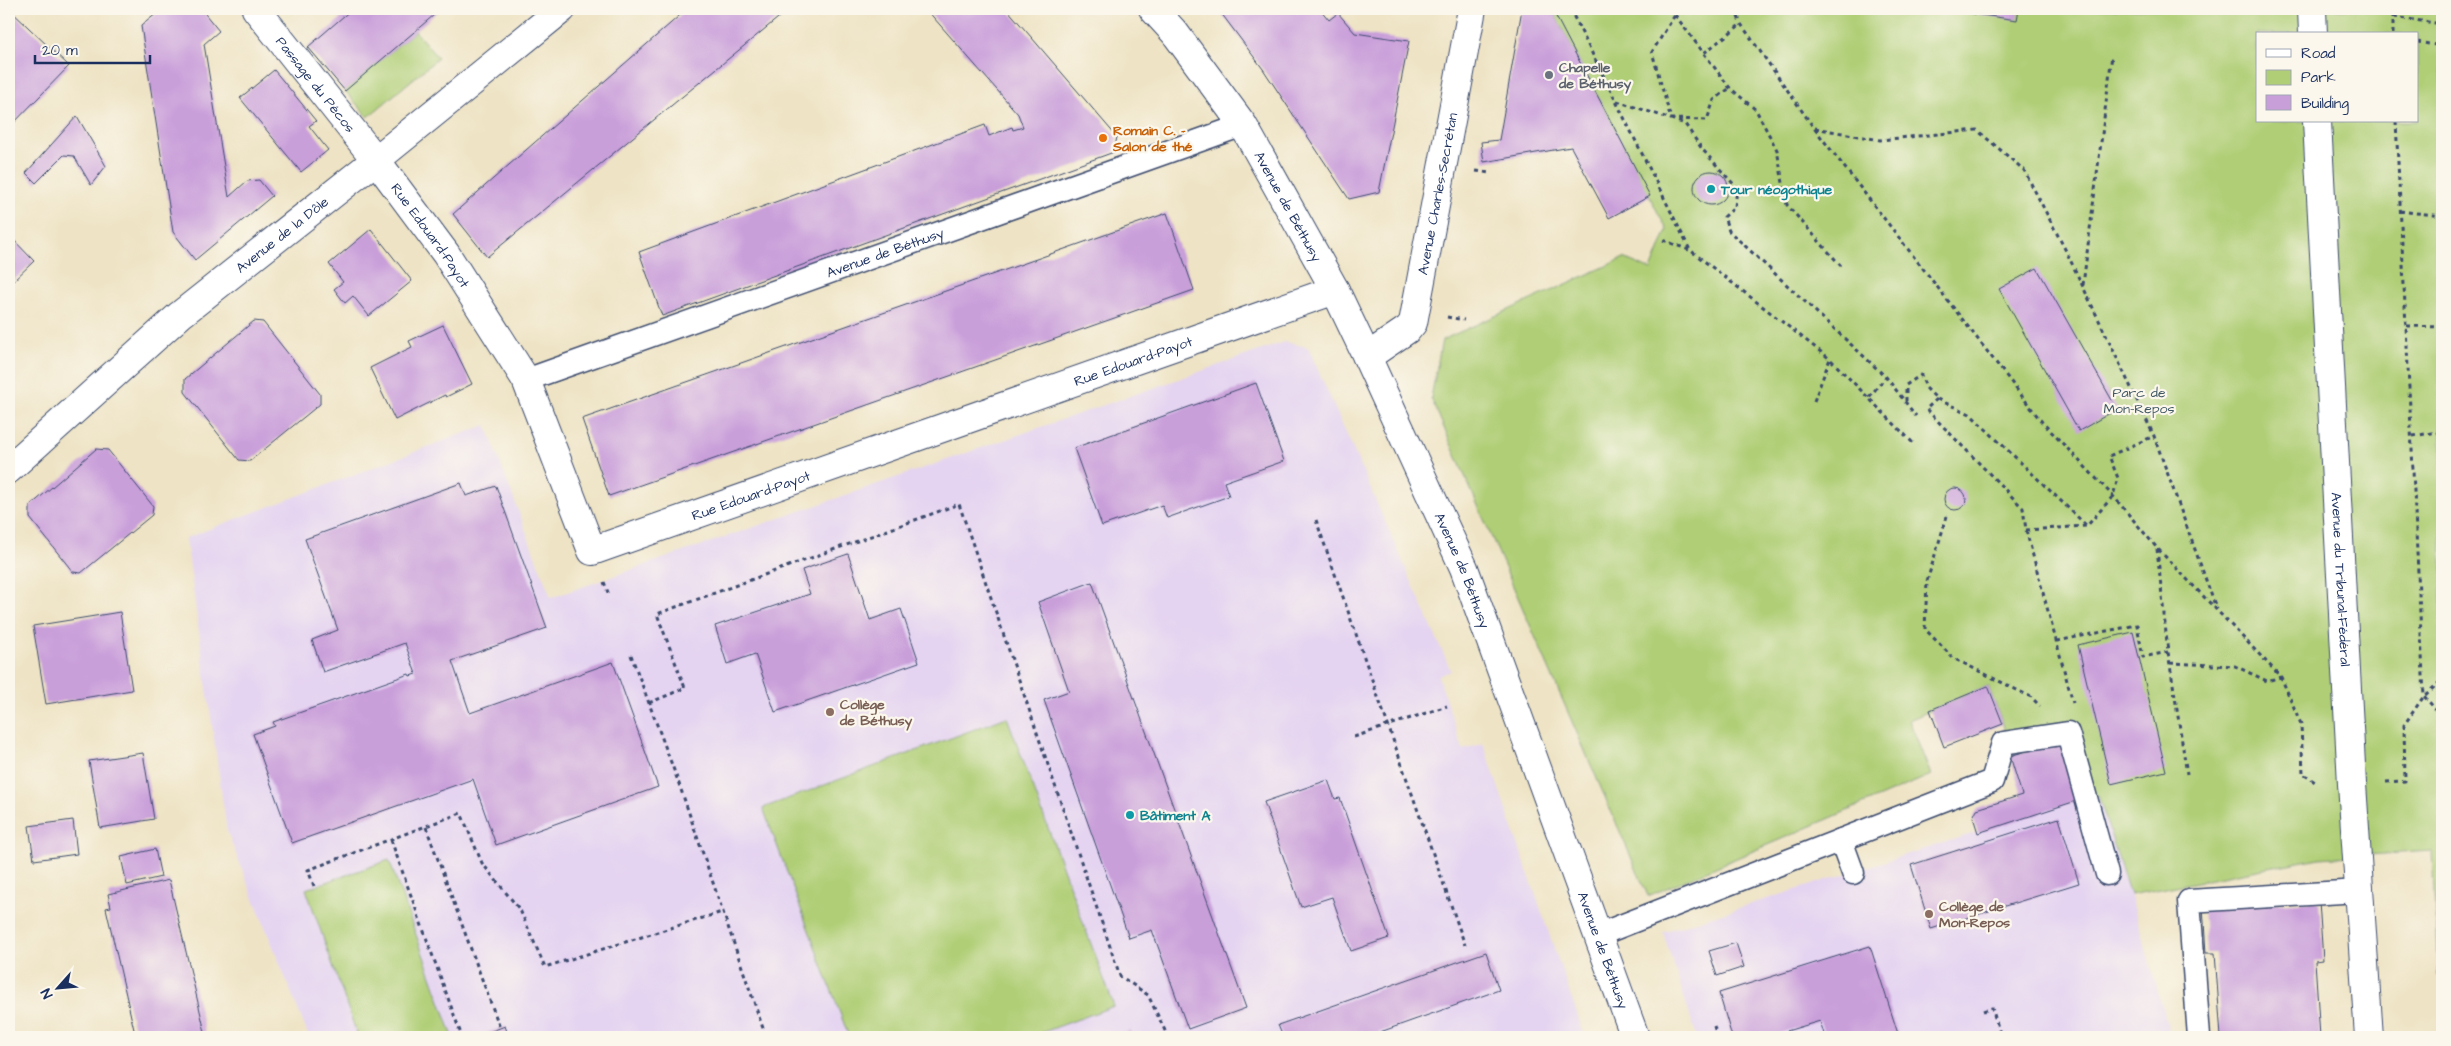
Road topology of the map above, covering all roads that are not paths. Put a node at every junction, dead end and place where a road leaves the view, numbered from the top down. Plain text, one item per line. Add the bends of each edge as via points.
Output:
1 (256, 9) edge
2 (562, 9) edge
3 (1153, 9) edge
4 (1472, 9) edge
5 (2312, 9) edge
6 (2313, 32) edge
7 (2317, 122) edge
8 (1243, 125) junction
9 (376, 160) junction
10 (1335, 290) junction
11 (1367, 357) junction
12 (526, 380) junction
13 (9, 469) edge
14 (1841, 840) junction
15 (1853, 873) dead end
16 (2107, 874) dead end
17 (2359, 891) junction
18 (1598, 935) junction
19 (1634, 1037) edge
20 (2199, 1037) edge
21 (2369, 1037) edge

1 - 9 street, Passage du Pécos
2 - 9 street, Avenue de la Dôle
3 - 8 street, Avenue de Béthusy via 1175,33
4 - 11 street, Avenue Charles-Secrétan via 1413,323
5 - 6 street
7 - 17 street, Avenue du Tribunal-Fédéral
8 - 10 street, Avenue de Béthusy
8 - 12 lane, Avenue de Béthusy
9 - 12 street, Rue Edouard-Payot via 446,254
9 - 13 street, Avenue de la Dôle via 180,315
10 - 11 street, Avenue de Béthusy
10 - 12 street, Rue Edouard-Payot via 592,551
11 - 18 street, Avenue de Béthusy via 1464,568
14 - 15 lane
14 - 16 lane via 1992,781 2004,743 2068,733
14 - 18 lane
17 - 20 lane via 2189,900
17 - 21 street, Avenue du Tribunal-Fédéral
18 - 19 street, Avenue de Béthusy

